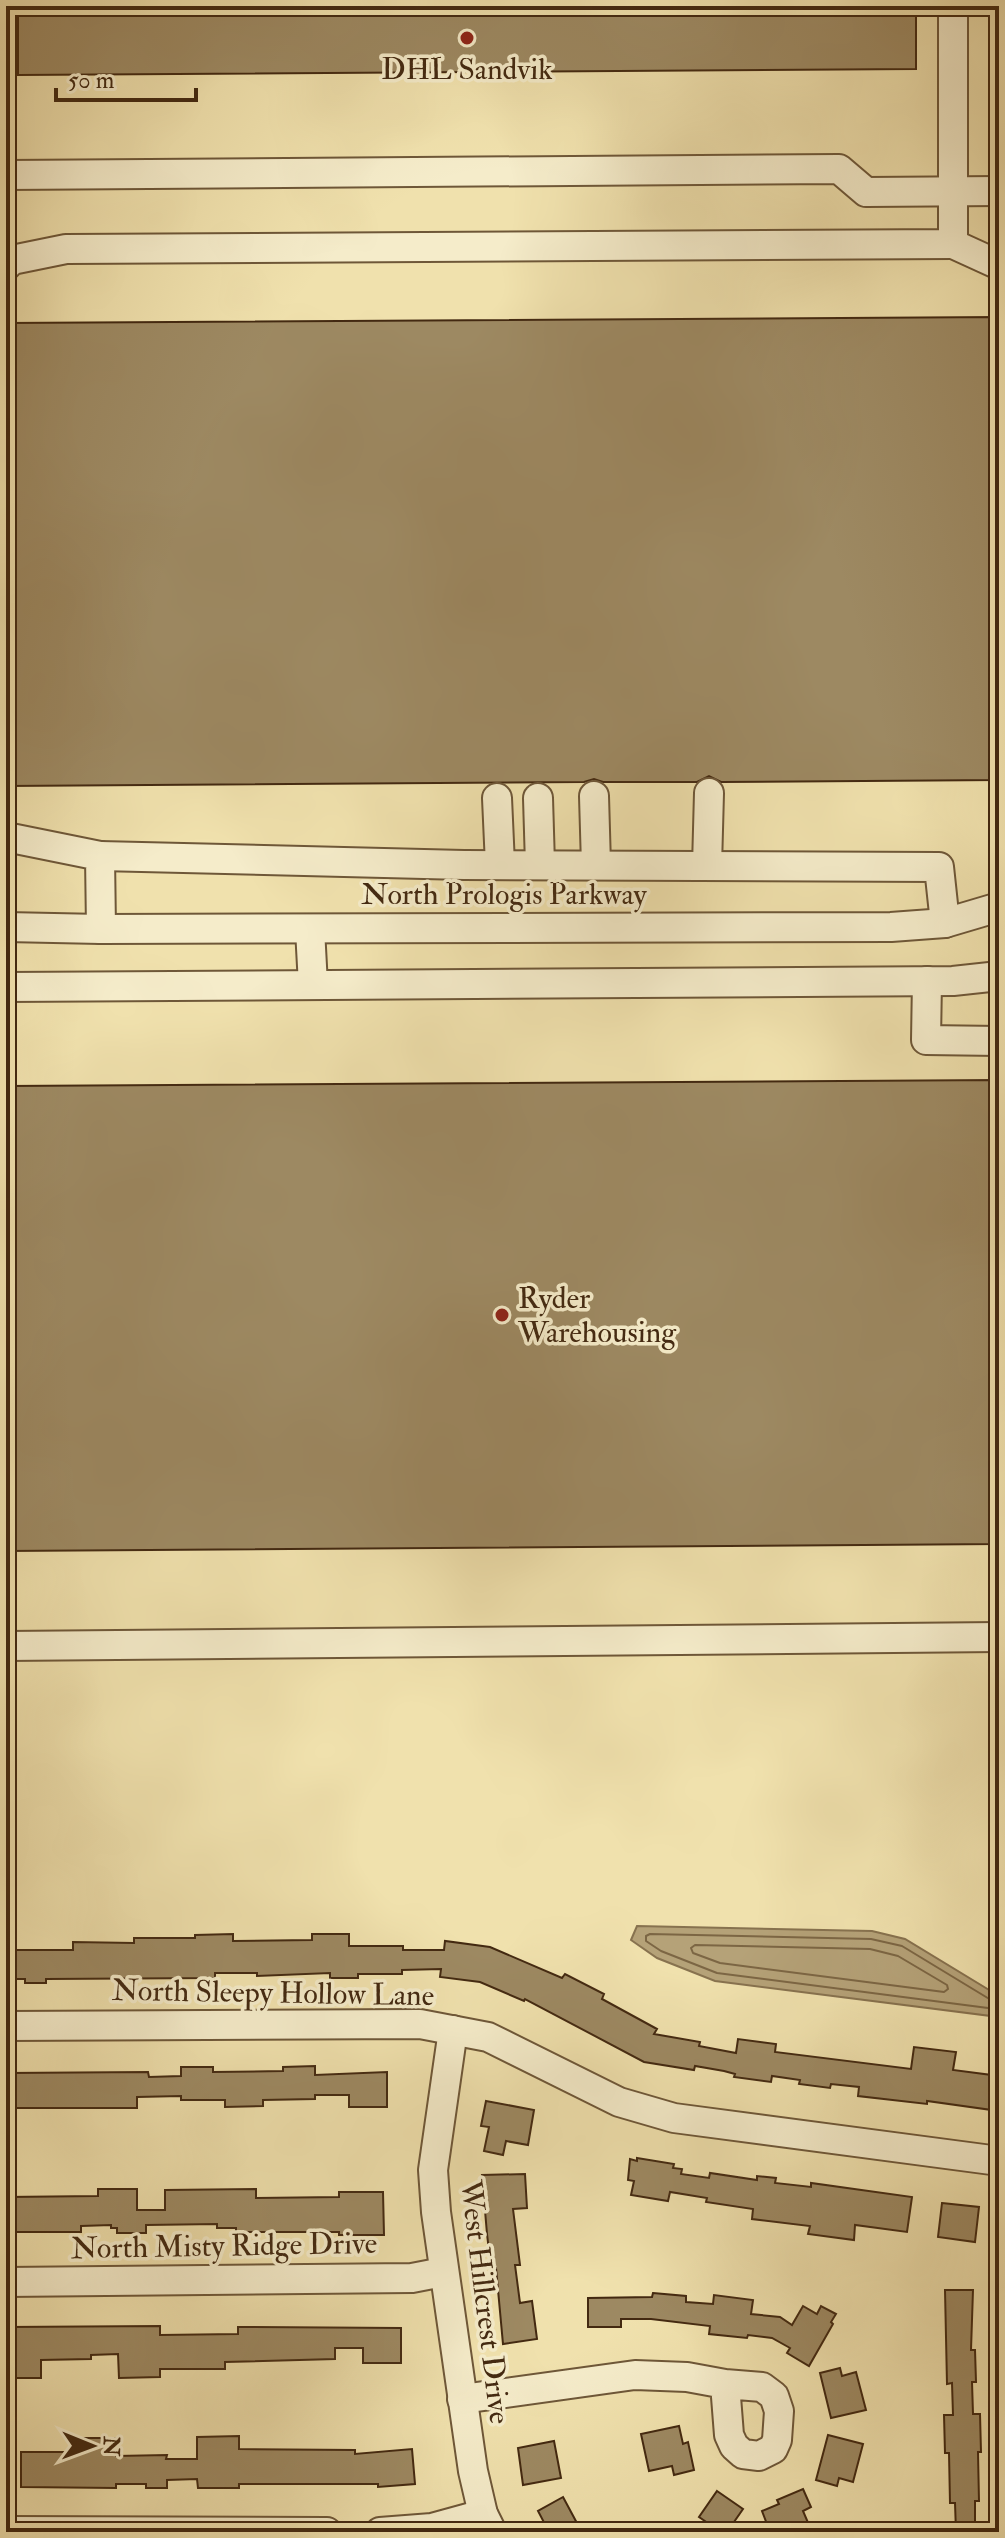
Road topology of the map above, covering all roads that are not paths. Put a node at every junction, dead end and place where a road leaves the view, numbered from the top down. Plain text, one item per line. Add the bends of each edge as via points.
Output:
1 (953, 6) edge
2 (6, 175) edge
3 (999, 191) edge
4 (954, 192) junction
5 (953, 244) junction
6 (999, 265) edge
7 (6, 266) edge
8 (709, 793) dead end
9 (594, 796) dead end
10 (497, 798) dead end
11 (538, 798) dead end
12 (6, 837) edge
13 (100, 856) junction
14 (500, 865) junction
15 (540, 865) junction
16 (596, 865) junction
17 (707, 866) junction
18 (999, 907) edge
19 (945, 923) junction
20 (6, 927) edge
21 (101, 929) junction
22 (310, 929) junction
23 (999, 976) edge
24 (927, 981) junction
25 (313, 985) junction
26 (6, 987) edge
27 (999, 1041) edge
28 (999, 1637) edge
29 (6, 1646) edge
30 (6, 2026) edge
31 (453, 2030) junction
32 (999, 2161) edge
33 (443, 2272) junction
34 (6, 2282) edge
35 (725, 2384) dead end
36 (462, 2399) junction
37 (488, 2523) edge
38 (6, 2531) edge
39 (327, 2532) edge
40 (380, 2532) edge

1 - 4 street
2 - 4 street via 839,169 866,192
3 - 4 street
4 - 5 street
5 - 6 street
5 - 7 street via 66,249 12,260
8 - 17 street
9 - 16 street
10 - 14 street
11 - 15 street
12 - 13 street
13 - 14 street
13 - 21 street
14 - 15 street
15 - 16 street
16 - 17 street
17 - 19 street via 939,867
18 - 19 street, North Prologis Parkway
19 - 22 street, North Prologis Parkway
20 - 21 street, North Prologis Parkway
21 - 22 street, North Prologis Parkway
22 - 25 street
23 - 24 street
24 - 25 street
24 - 27 street via 926,1040
25 - 26 street
28 - 29 street
30 - 31 street, North Sleepy Hollow Lane via 420,2024
31 - 32 street, North Sleepy Hollow Lane via 488,2037 619,2102 674,2118
31 - 33 street, West Hillcrest Drive via 433,2170
33 - 34 street, North Misty Ridge Drive via 412,2278
33 - 36 street, West Hillcrest Drive
35 - 36 street via 635,2375
36 - 37 street, West Hillcrest Drive
37 - 40 street
38 - 39 street

